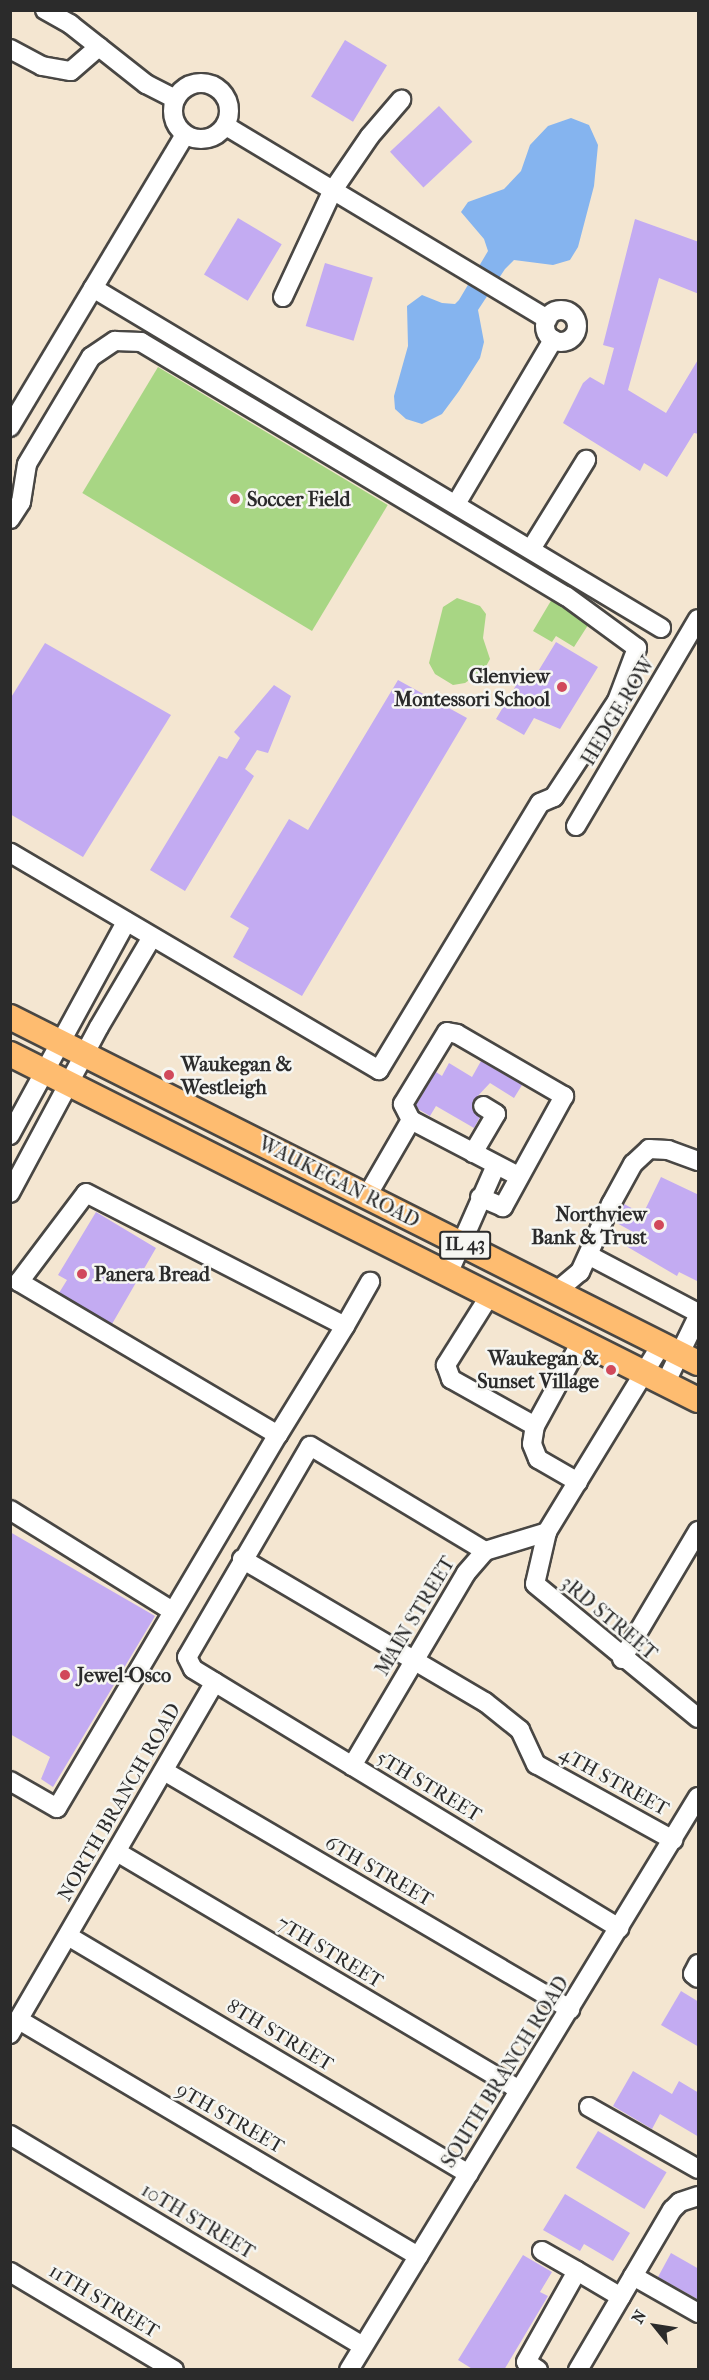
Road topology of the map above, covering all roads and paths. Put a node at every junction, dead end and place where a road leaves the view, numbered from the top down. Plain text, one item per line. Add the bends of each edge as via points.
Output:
1 (45, 10) edge
2 (74, 17) edge
3 (99, 47) junction
4 (10, 49) edge
5 (175, 99) junction
6 (401, 100) dead end
7 (226, 126) junction
8 (185, 135) junction
9 (333, 190) junction
10 (93, 288) junction
11 (283, 297) dead end
12 (547, 319) junction
13 (553, 340) junction
14 (10, 427) edge
15 (586, 460) dead end
16 (456, 504) junction
17 (10, 519) edge
18 (531, 549) junction
19 (699, 619) edge
20 (661, 628) dead end
21 (576, 826) dead end
22 (10, 853) edge
23 (126, 922) junction
24 (152, 937) junction
25 (10, 1017) edge
26 (59, 1041) junction
27 (10, 1054) edge
28 (87, 1055) junction
29 (45, 1071) junction
30 (70, 1085) junction
31 (483, 1106) dead end
32 (411, 1120) junction
33 (10, 1135) edge
34 (473, 1153) junction
35 (699, 1161) edge
36 (496, 1165) junction
37 (518, 1176) junction
38 (10, 1193) edge
39 (367, 1196) junction
40 (480, 1197) junction
41 (454, 1240) junction
42 (590, 1256) junction
43 (440, 1270) junction
44 (13, 1281) edge
45 (370, 1282) dead end
46 (557, 1291) junction
47 (490, 1295) junction
48 (699, 1314) edge
49 (345, 1326) junction
50 (582, 1340) junction
51 (680, 1354) edge
52 (654, 1378) junction
53 (699, 1400) edge
54 (535, 1426) junction
55 (278, 1435) junction
56 (578, 1482) junction
57 (10, 1510) edge
58 (699, 1531) edge
59 (547, 1532) junction
60 (485, 1551) junction
61 (242, 1559) junction
62 (172, 1611) junction
63 (622, 1659) junction
64 (414, 1660) junction
65 (215, 1682) junction
66 (699, 1718) edge
67 (352, 1766) junction
68 (164, 1771) junction
69 (10, 1781) edge
70 (699, 1797) edge
71 (673, 1840) junction
72 (117, 1852) junction
73 (619, 1928) junction
74 (68, 1935) junction
75 (699, 1964) edge
76 (699, 1978) edge
77 (570, 2009) junction
78 (15, 2027) edge
79 (519, 2090) junction
80 (589, 2107) dead end
81 (10, 2135) edge
82 (699, 2169) edge
83 (469, 2174) junction
84 (699, 2196) edge
85 (542, 2250) dead end
86 (418, 2256) junction
87 (577, 2271) junction
88 (10, 2272) edge
89 (633, 2276) junction
90 (595, 2282) junction
91 (567, 2289) junction
92 (621, 2297) junction
93 (699, 2313) edge
94 (363, 2346) junction
95 (174, 2370) edge
96 (348, 2370) edge
97 (538, 2370) edge
98 (578, 2370) edge

1 - 2 street
2 - 3 street
3 - 4 street via 71,71 60,71
3 - 5 street via 146,84
5 - 7 street via 186,87 210,84 228,101
5 - 8 street via 173,119
6 - 9 street via 370,136
7 - 8 street via 212,138 193,139
7 - 9 street
8 - 10 street
9 - 11 street
9 - 12 street
10 - 14 street
10 - 16 street
12 - 13 street via 545,328
12 - 13 street via 560,310 570,313 576,322 573,337 563,342
13 - 16 street
15 - 18 street
16 - 18 street
17 - 24 street via 21,502 27,464 91,357 115,341 141,342 566,596 637,648 617,701 554,797 540,802 379,1070
18 - 20 street
19 - 21 street, HEDGE ROW
22 - 23 street
23 - 24 street
23 - 26 street
24 - 28 street
25 - 26 main road, WAUKEGAN ROAD / IL 43
26 - 28 main road, WAUKEGAN ROAD / IL 43
26 - 29 street
27 - 29 main road, WAUKEGAN ROAD / IL 43
28 - 30 street
28 - 39 main road, WAUKEGAN ROAD / IL 43
29 - 30 main road, WAUKEGAN ROAD / IL 43
29 - 33 street
30 - 38 street
30 - 43 main road, WAUKEGAN ROAD / IL 43
31 - 34 street via 496,1114
32 - 34 street
32 - 37 street via 403,1109 407,1093 444,1035 457,1034 564,1096
32 - 39 street
34 - 36 street
35 - 42 street via 668,1150 649,1149 633,1164 611,1203
36 - 37 street
36 - 40 street
37 - 40 street via 503,1206
39 - 41 main road, WAUKEGAN ROAD / IL 43
40 - 41 street
41 - 43 main road
41 - 46 main road, WAUKEGAN ROAD / IL 43
42 - 46 street via 580,1272
42 - 48 street
43 - 47 main road, WAUKEGAN ROAD / IL 43
44 - 49 street via 86,1193
44 - 55 street
45 - 49 street
46 - 51 main road, WAUKEGAN ROAD / IL 43
47 - 50 main road, WAUKEGAN ROAD / IL 43
47 - 54 street via 446,1365 451,1379
48 - 51 street
49 - 55 street
50 - 52 main road, WAUKEGAN ROAD / IL 43
50 - 54 street
51 - 52 street
52 - 53 main road, WAUKEGAN ROAD / IL 43
52 - 56 street
54 - 56 street via 532,1444 538,1460
55 - 62 street
56 - 59 street
57 - 62 street
58 - 63 street
59 - 60 street, MAIN STREET
59 - 63 street, 3RD STREET via 535,1584
60 - 61 street via 310,1446
60 - 64 street, MAIN STREET via 466,1573
61 - 64 street, 4TH STREET
61 - 65 street via 187,1657 193,1668
62 - 69 street via 57,1808
63 - 66 street, 3RD STREET
64 - 67 street, MAIN STREET
64 - 71 street, 4TH STREET via 485,1702 520,1730 536,1764
65 - 67 street, 5TH STREET
65 - 68 street, NORTH BRANCH ROAD
67 - 73 street, 5TH STREET
68 - 72 street, NORTH BRANCH ROAD
68 - 77 street, 6TH STREET
70 - 71 street, SOUTH BRANCH ROAD
71 - 73 street, SOUTH BRANCH ROAD
72 - 74 street, NORTH BRANCH ROAD
72 - 79 street, 7TH STREET
73 - 77 street, SOUTH BRANCH ROAD
74 - 78 street, NORTH BRANCH ROAD
74 - 83 street, 8TH STREET
75 - 76 street via 693,1974
77 - 79 street, SOUTH BRANCH ROAD
78 - 86 street, 9TH STREET
79 - 83 street, SOUTH BRANCH ROAD
80 - 82 street
81 - 94 street, 10TH STREET
83 - 86 street, SOUTH BRANCH ROAD
84 - 89 street via 680,2202 672,2210
85 - 87 street
86 - 94 street, SOUTH BRANCH ROAD
87 - 90 street
87 - 91 street
88 - 95 street, 11TH STREET
89 - 92 street
89 - 93 street
90 - 91 street
90 - 92 street
91 - 97 street via 526,2362
92 - 98 street
94 - 96 street, SOUTH BRANCH ROAD

